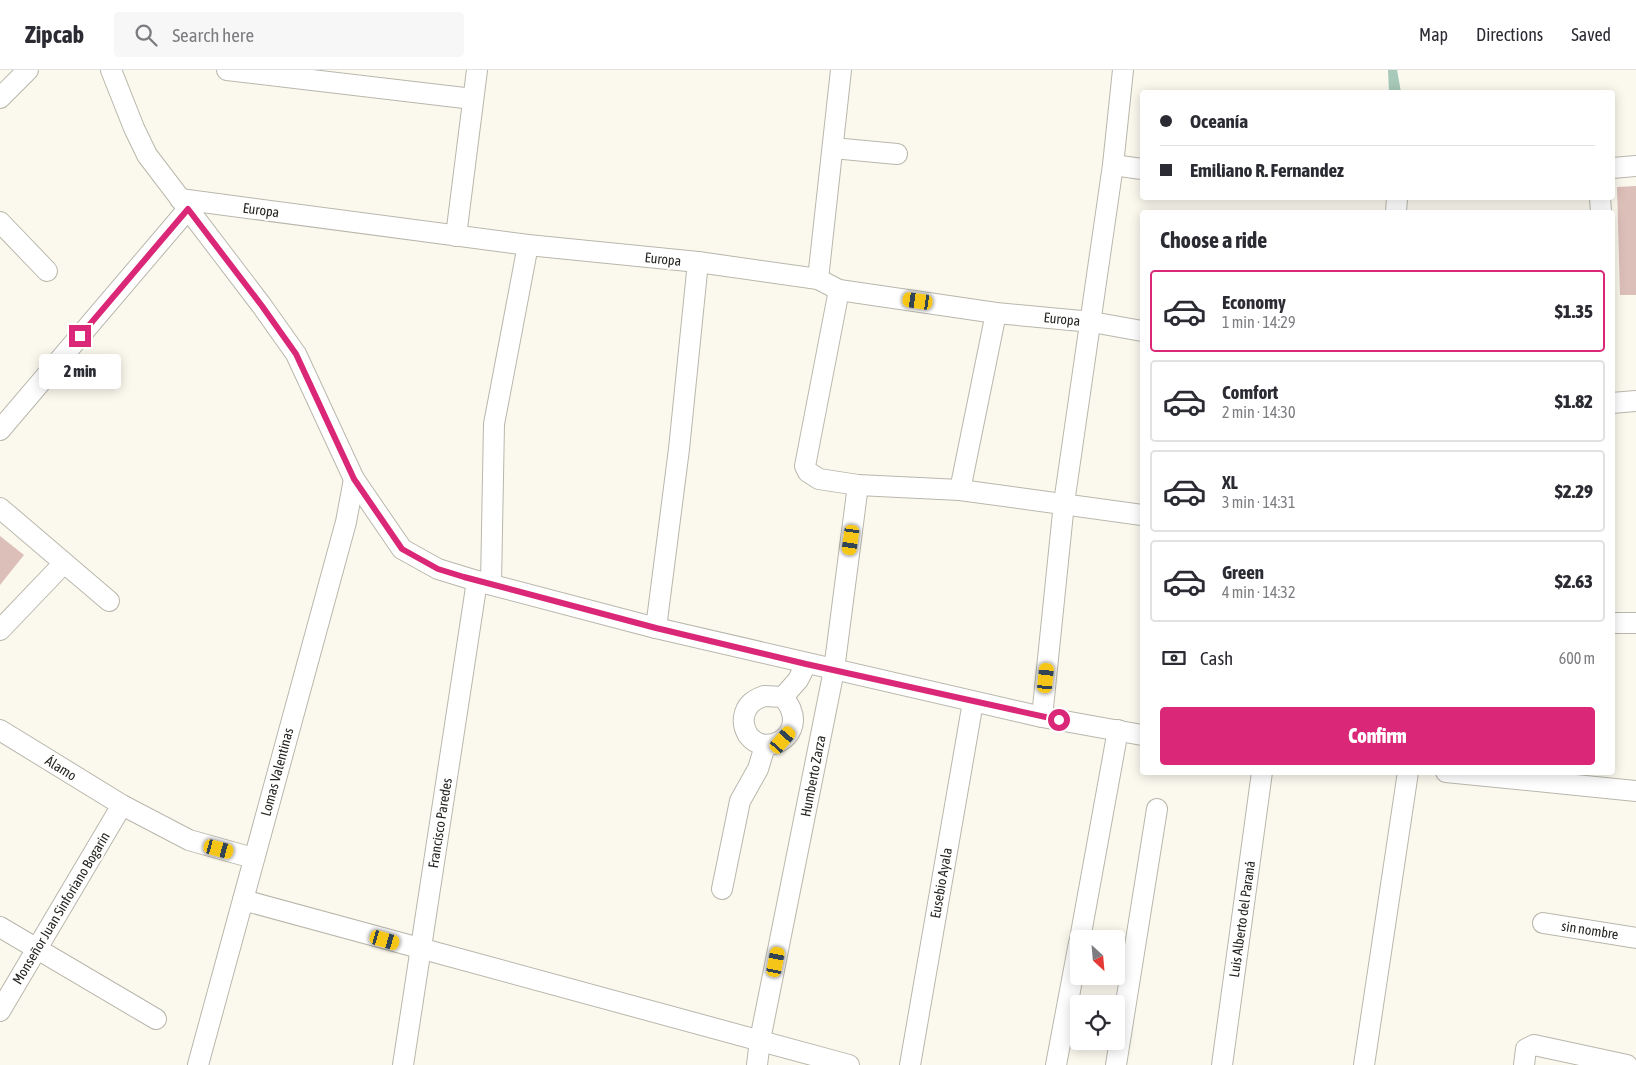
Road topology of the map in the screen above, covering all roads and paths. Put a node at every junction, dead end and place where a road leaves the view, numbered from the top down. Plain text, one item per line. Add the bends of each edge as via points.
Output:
1 (28, 70) edge
2 (112, 70) edge
3 (227, 70) edge
4 (477, 70) edge
5 (841, 70) edge
6 (1122, 70) edge
7 (0, 98) edge
8 (474, 99) junction
9 (833, 148) junction
10 (896, 154) dead end
11 (1113, 165) junction
12 (1636, 166) edge
13 (1615, 168) edge
14 (1140, 169) edge
15 (184, 204) junction
16 (0, 222) edge
17 (456, 236) junction
18 (528, 245) junction
19 (698, 262) junction
20 (47, 271) dead end
21 (818, 279) junction
22 (839, 290) junction
23 (996, 313) junction
24 (1092, 322) junction
25 (1140, 331) edge
26 (1636, 401) edge
27 (1615, 403) edge
28 (0, 430) edge
29 (354, 479) junction
30 (858, 485) junction
31 (960, 490) junction
32 (1064, 503) junction
33 (0, 508) edge
34 (1140, 515) edge
35 (64, 563) junction
36 (484, 583) junction
37 (109, 601) dead end
38 (1615, 622) edge
39 (1636, 623) edge
40 (656, 628) junction
41 (0, 630) edge
42 (806, 664) junction
43 (834, 670) junction
44 (783, 697) junction
45 (973, 702) junction
46 (1042, 717) junction
47 (0, 730) edge
48 (1118, 730) junction
49 (1140, 735) edge
50 (765, 746) junction
51 (1262, 775) edge
52 (1408, 775) edge
53 (1476, 775) edge
54 (1636, 791) edge
55 (122, 806) junction
56 (1157, 809) dead end
57 (253, 858) junction
58 (722, 889) dead end
59 (243, 900) junction
60 (1543, 923) dead end
61 (0, 927) edge
62 (1082, 930) edge
63 (1636, 938) edge
64 (420, 949) junction
65 (36, 950) junction
66 (1071, 985) edge
67 (0, 1011) edge
68 (156, 1019) dead end
69 (760, 1040) junction
70 (1525, 1057) edge
71 (198, 1065) edge
72 (403, 1065) edge
73 (757, 1065) edge
74 (849, 1065) edge
75 (910, 1065) edge
76 (1056, 1065) edge
77 (1116, 1065) edge
78 (1222, 1065) edge
79 (1364, 1065) edge
80 (1627, 1065) edge

1 - 7 street
2 - 15 street via 147,154
3 - 8 street
4 - 8 street
5 - 9 street
6 - 11 street
8 - 17 street
9 - 10 street
9 - 21 street
11 - 14 street
11 - 24 street
12 - 13 street
15 - 17 street, Europa
15 - 28 street
15 - 29 street via 296,354
16 - 20 street
17 - 18 street, Europa
18 - 19 street, Europa
18 - 36 street, Francisco Paredes via 494,424
19 - 21 street, Europa
19 - 40 street
21 - 22 street, Europa
22 - 23 street, Europa
22 - 30 street via 805,466 819,479
23 - 24 street, Europa
23 - 31 street
24 - 25 street, Europa
24 - 32 street
26 - 27 street
29 - 36 street via 402,549 438,569
29 - 57 street, Lomas Valentinas via 346,522
30 - 31 street
30 - 43 street, Humberto Zarza
31 - 32 street
32 - 34 street
32 - 46 street
33 - 35 street
35 - 37 street
35 - 41 street
36 - 40 street
36 - 64 street, Francisco Paredes
38 - 39 street
40 - 42 street
42 - 43 street
42 - 44 street via 798,680
43 - 45 street
43 - 69 street, Humberto Zarza
44 - 50 street via 794,721 791,732 783,740
44 - 50 street via 764,696 753,700 746,709 743,719 745,730 752,739
45 - 46 street
45 - 75 street, Eusebio Ayala
46 - 48 street
47 - 55 street, Álamo
48 - 49 street
48 - 62 street
50 - 58 street via 758,769 740,801
51 - 78 street, Luis Alberto del Paraná
52 - 79 street
53 - 54 street
55 - 57 street, Álamo via 189,840
55 - 65 street, Monseñor Juan Sinforiano Bogarin
56 - 77 street
57 - 59 street, Lomas Valentinas
59 - 64 street
59 - 71 street, Lomas Valentinas
60 - 63 street, sin nombre
61 - 65 street
64 - 69 street
64 - 72 street, Francisco Paredes
65 - 67 street, Monseñor Juan Sinforiano Bogarin
65 - 68 street
66 - 76 street
69 - 73 street, Humberto Zarza
69 - 74 street
70 - 80 street via 1534,1045

